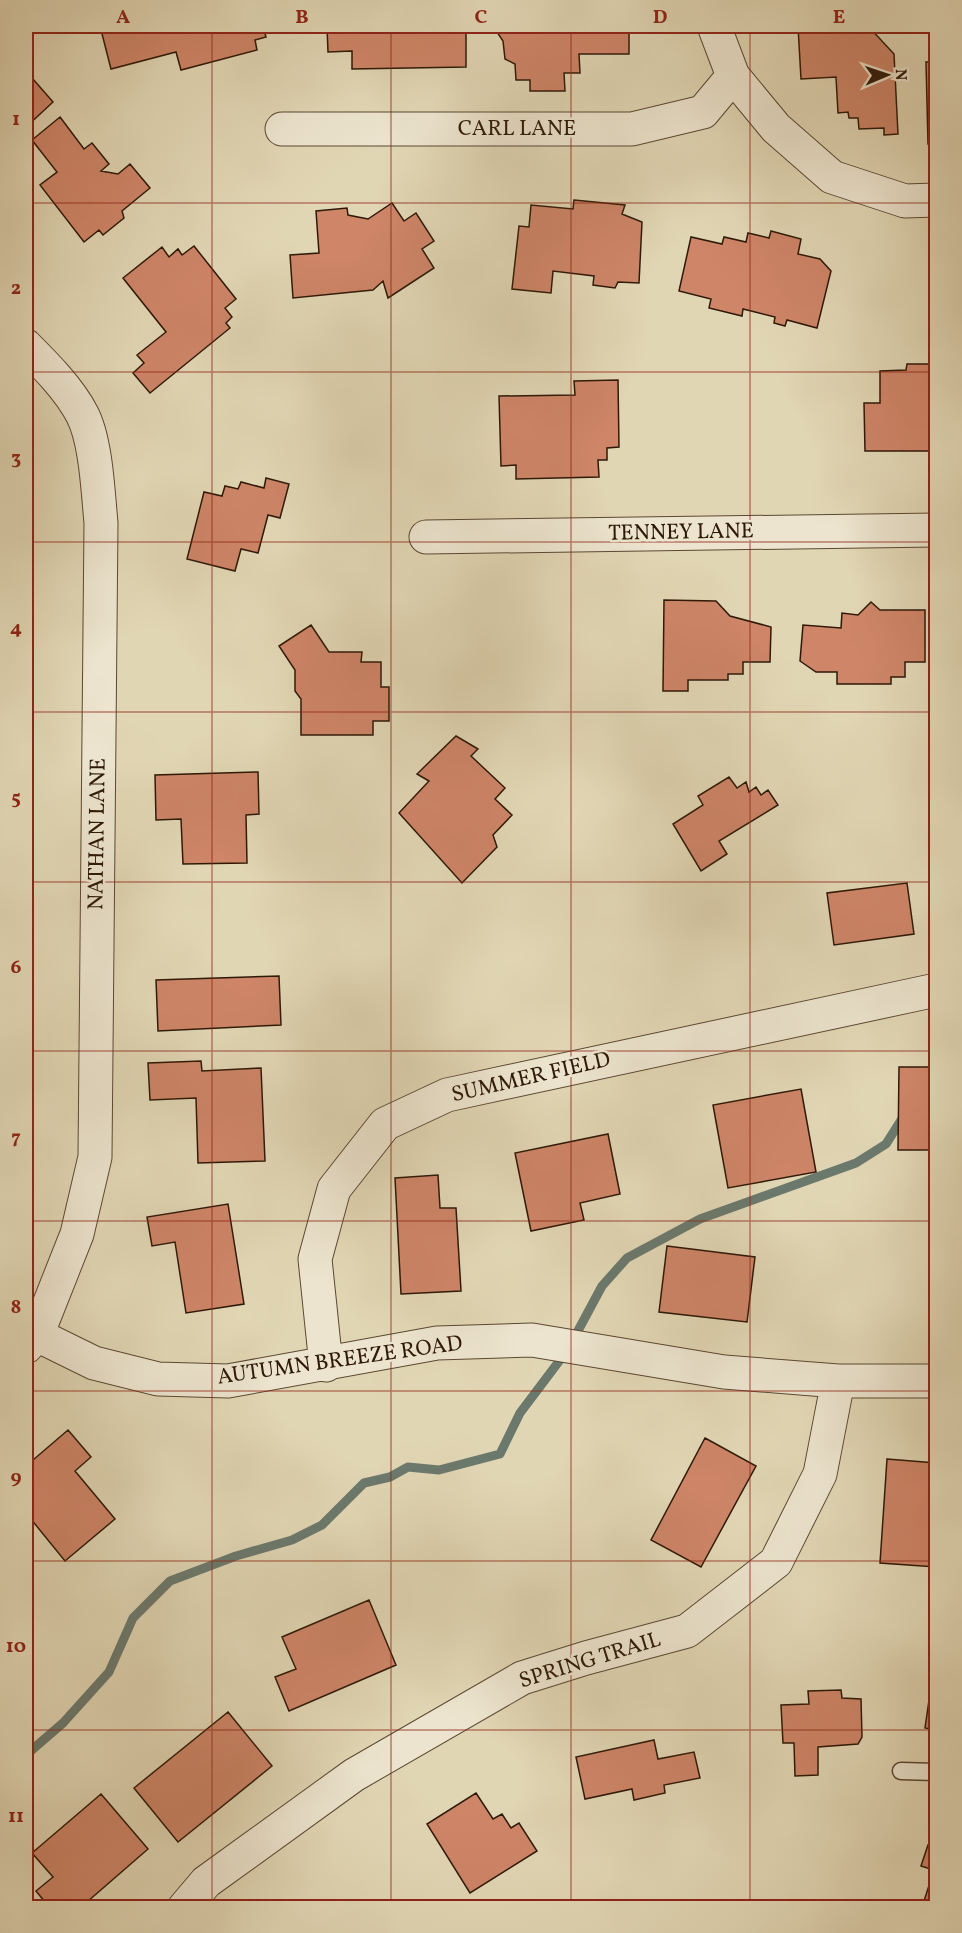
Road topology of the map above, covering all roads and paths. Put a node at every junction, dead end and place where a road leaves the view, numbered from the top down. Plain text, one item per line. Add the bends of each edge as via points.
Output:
1 (714, 26) edge
2 (733, 76) junction
3 (282, 129) dead end
4 (936, 200) edge
5 (26, 346) edge
6 (936, 530) edge
7 (426, 537) dead end
8 (936, 990) edge
9 (31, 1341) edge
10 (326, 1365) junction
11 (838, 1381) junction
12 (936, 1381) edge
13 (902, 1771) dead end
14 (936, 1772) edge
15 (184, 1908) edge

1 - 2 street
2 - 3 street, CARL LANE via 703,112 632,129
2 - 4 street via 776,129 832,177 905,201
5 - 9 street, NATHAN LANE via 82,414 95,462 101,523 94,1157 77,1234
6 - 7 street, TENNEY LANE
8 - 10 street, SUMMER FIELD via 447,1095 385,1124 334,1189 315,1259
9 - 10 street, AUTUMN BREEZE ROAD via 94,1363 158,1379 228,1381
10 - 11 street, AUTUMN BREEZE ROAD via 437,1342 532,1340 724,1372
11 - 12 street, AUTUMN BREEZE ROAD
11 - 15 street, SPRING TRAIL via 820,1474 776,1562 687,1631 522,1678 354,1775 206,1882
13 - 14 lane

